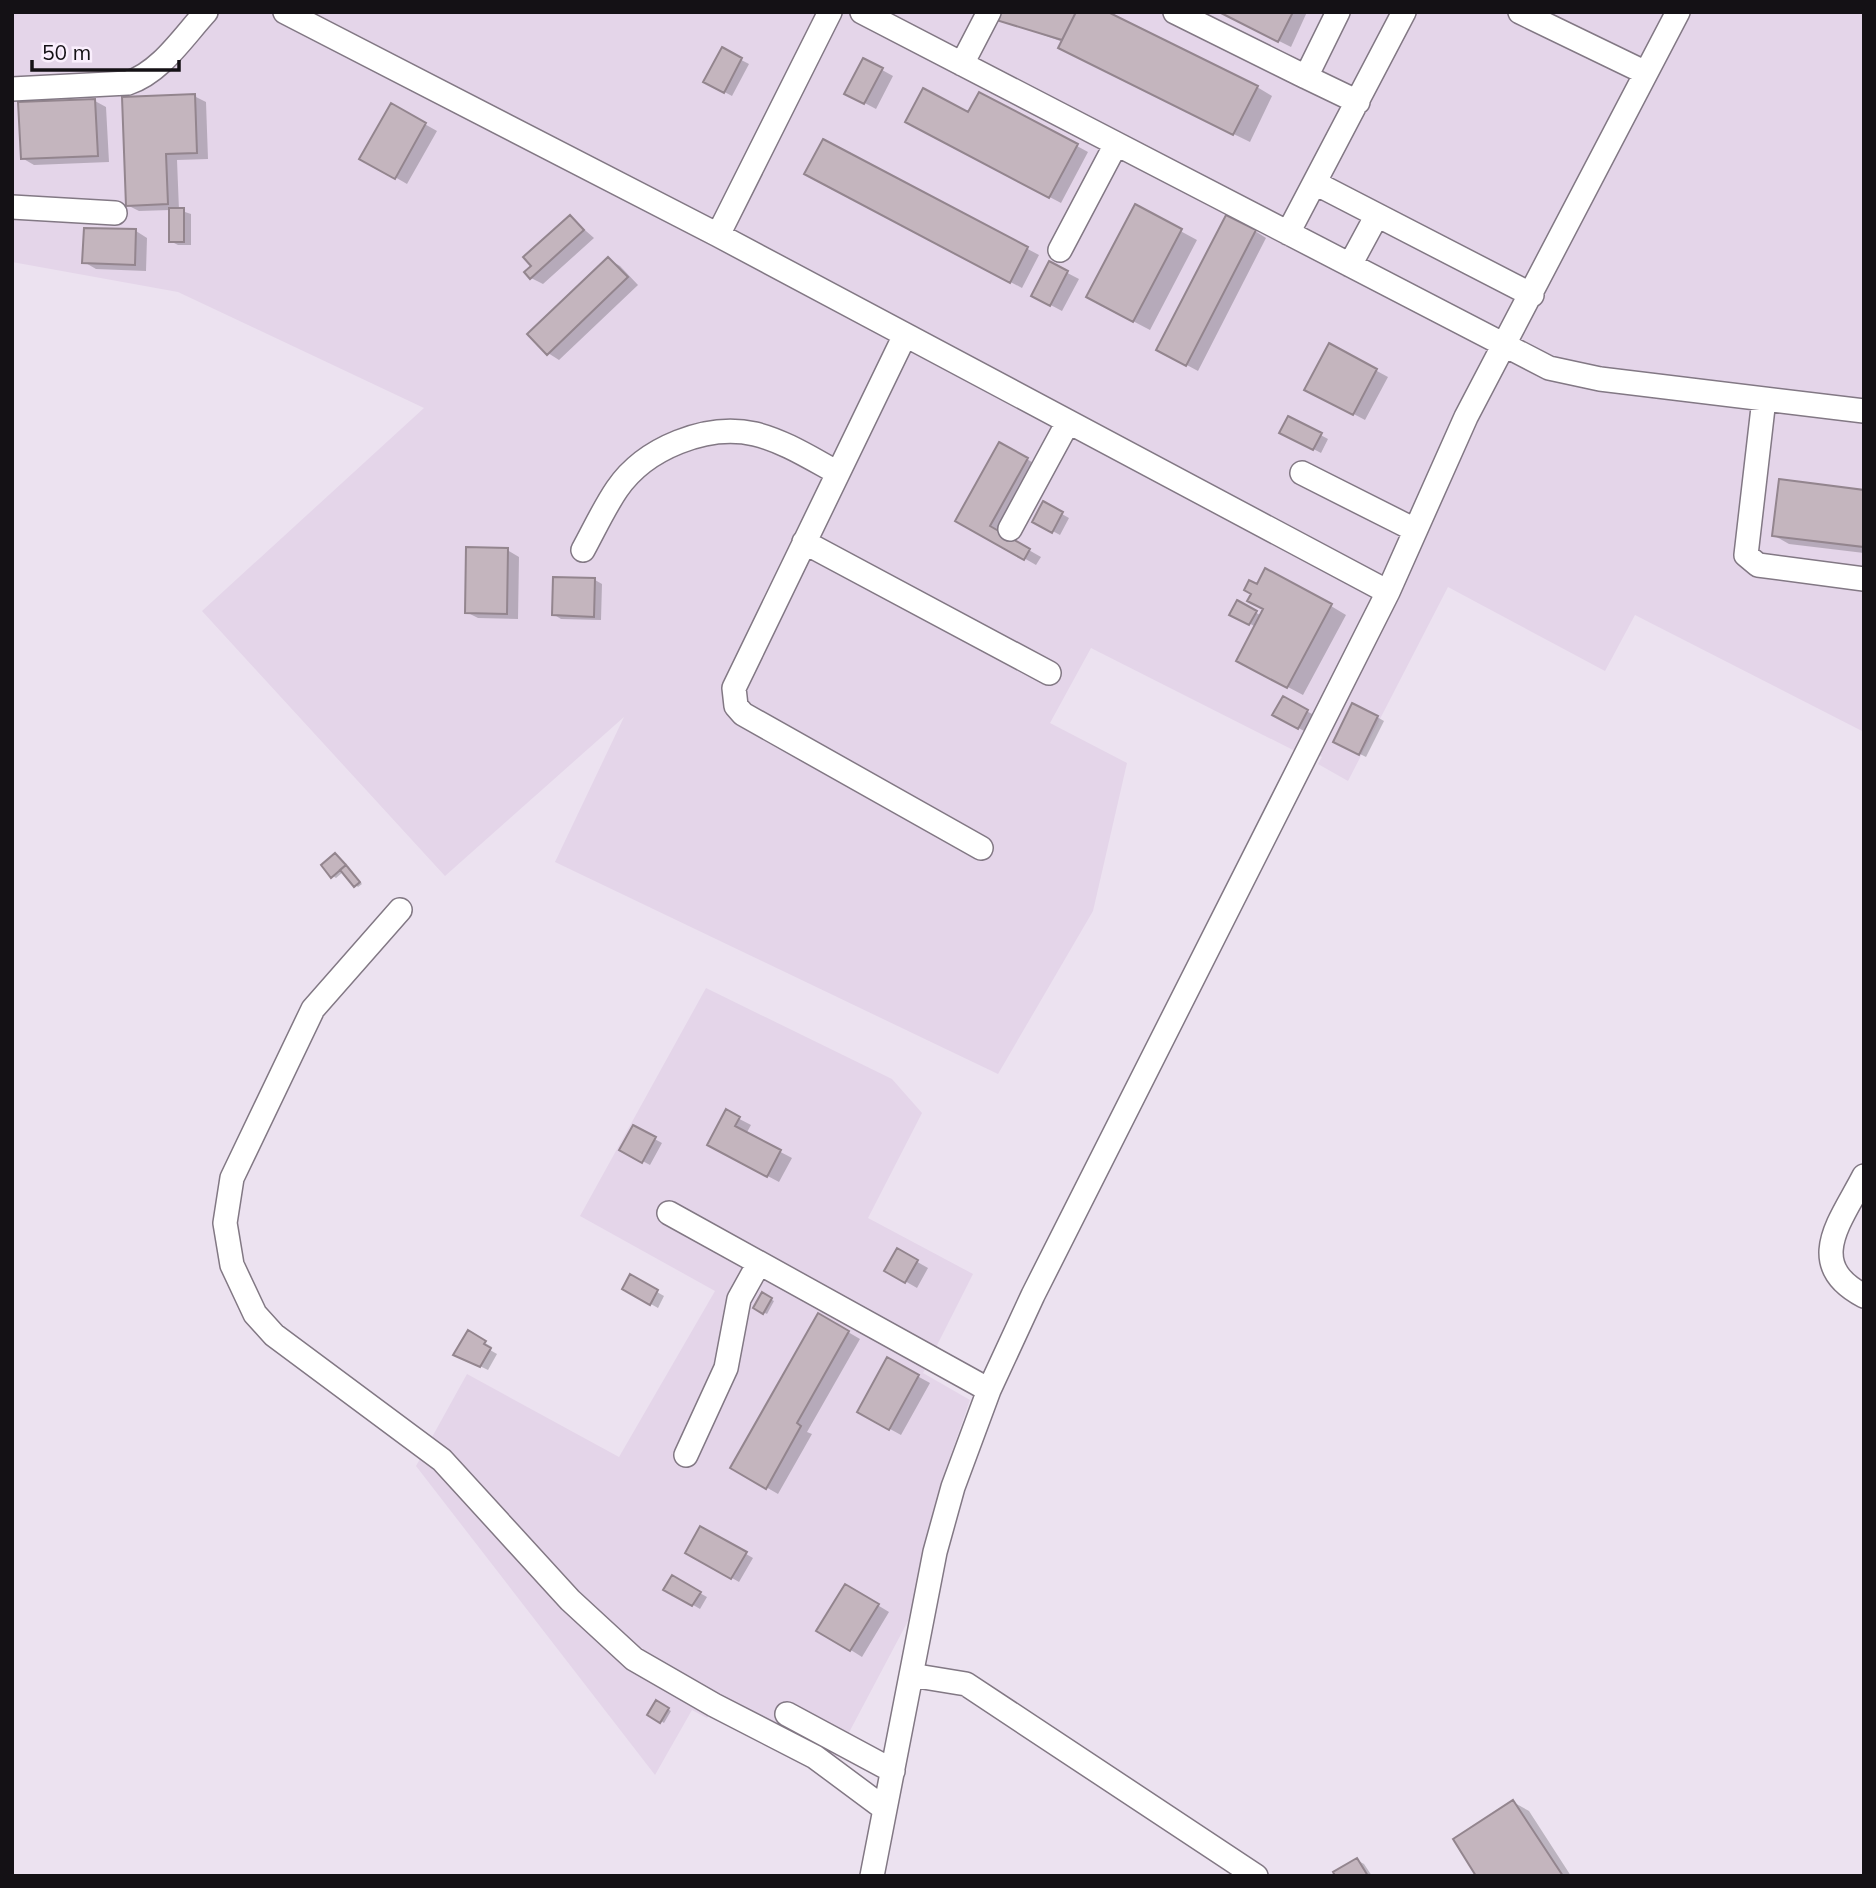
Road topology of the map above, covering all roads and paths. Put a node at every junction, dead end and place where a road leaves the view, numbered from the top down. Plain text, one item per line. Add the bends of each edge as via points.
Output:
1 (206, 12) edge
2 (285, 12) edge
3 (830, 12) edge
4 (862, 12) edge
5 (989, 12) edge
6 (1175, 12) edge
7 (1338, 12) edge
8 (1404, 12) edge
9 (1520, 12) edge
10 (1678, 12) edge
11 (962, 64) junction
12 (1646, 73) junction
13 (1306, 77) junction
14 (12, 89) edge
15 (1358, 102) junction
16 (1116, 144) junction
17 (1315, 183) junction
18 (12, 207) edge
19 (115, 213) dead end
20 (1377, 215) junction
21 (1288, 233) junction
22 (718, 235) junction
23 (1060, 250) dead end
24 (1350, 265) junction
25 (1532, 295) junction
26 (905, 335) junction
27 (1506, 346) junction
28 (1764, 398) junction
29 (1864, 411) edge
30 (1068, 422) junction
31 (838, 473) junction
32 (1302, 473) dead end
33 (1010, 529) dead end
34 (1415, 530) junction
35 (804, 542) junction
36 (583, 550) dead end
37 (1864, 579) edge
38 (1388, 592) junction
39 (1049, 673) dead end
40 (981, 848) dead end
41 (400, 910) dead end
42 (1864, 1176) edge
43 (669, 1213) dead end
44 (760, 1263) junction
45 (1864, 1296) edge
46 (989, 1390) junction
47 (686, 1455) dead end
48 (911, 1675) junction
49 (787, 1714) dead end
50 (893, 1771) junction
51 (885, 1809) junction
52 (872, 1876) edge
53 (1256, 1876) edge

1 - 14 street via 140,79
2 - 22 street
3 - 22 street
4 - 11 street
5 - 11 street
6 - 13 street
7 - 13 street
8 - 15 street
9 - 12 street
10 - 12 street
11 - 16 street
12 - 25 street
13 - 15 street
15 - 17 street
16 - 21 street
16 - 23 street
17 - 20 street
17 - 21 street
18 - 19 street
20 - 24 street
20 - 25 street
21 - 24 street
22 - 26 street
24 - 27 street
25 - 27 street
26 - 30 street
26 - 31 street
27 - 28 street via 1571,374
27 - 34 street via 1455,439
28 - 29 street
28 - 37 street via 1746,555 1758,565
30 - 33 street
30 - 38 street
31 - 35 street
31 - 36 street via 755,434 733,431 684,440 660,451 628,477
32 - 34 street
34 - 38 street
35 - 39 street
35 - 40 street via 734,688 736,706
38 - 46 street
41 - 51 street via 313,1009 232,1178 225,1223 241,1289 274,1335 442,1460 570,1600 635,1658 815,1757
42 - 45 street via 1831,1240 1829,1254 1839,1280
43 - 44 street
44 - 46 street
44 - 47 street via 739,1298 726,1368
46 - 48 street via 953,1487
48 - 50 street
48 - 53 street via 966,1684
49 - 50 street
50 - 51 street
51 - 52 street

